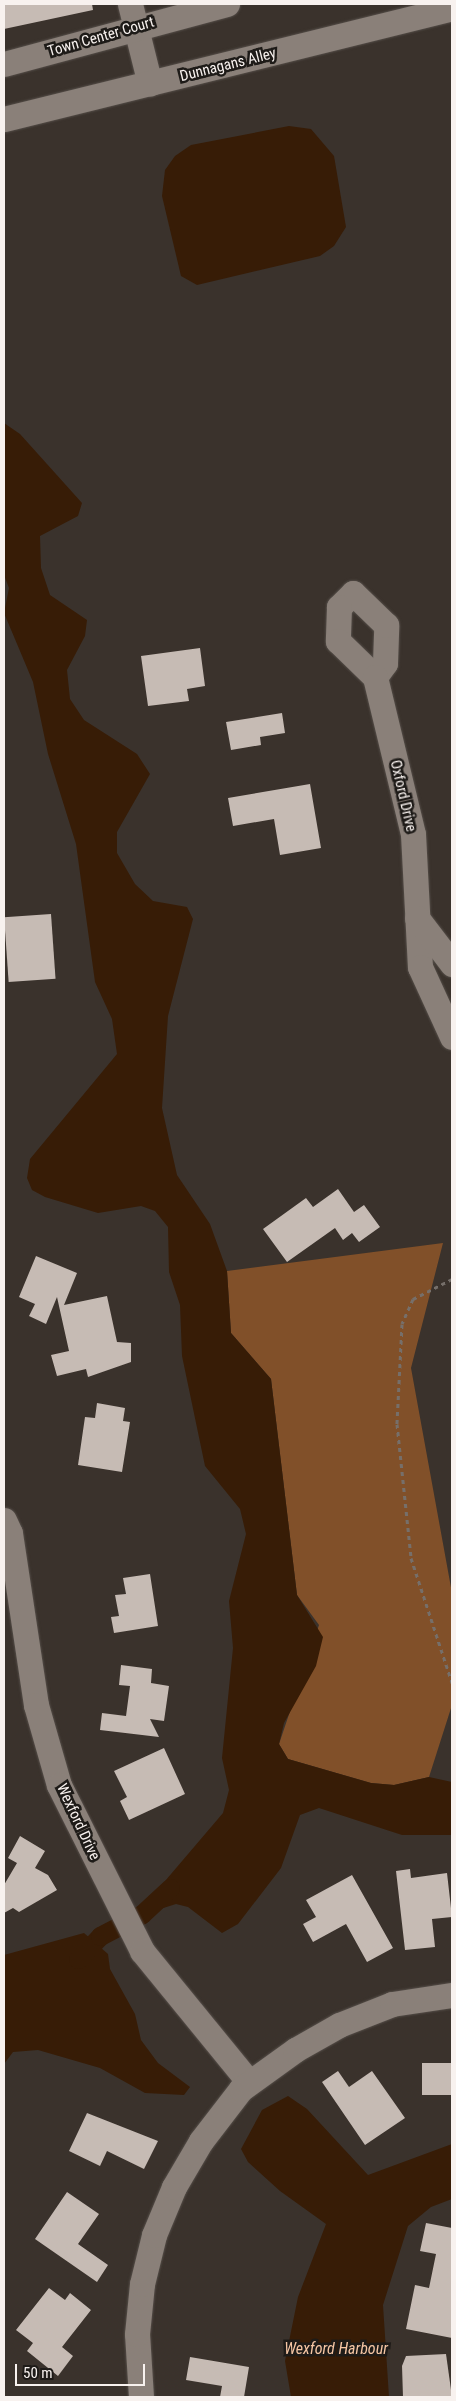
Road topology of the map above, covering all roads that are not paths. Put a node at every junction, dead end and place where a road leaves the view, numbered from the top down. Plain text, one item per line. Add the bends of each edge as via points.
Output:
1 (228, 4) edge
2 (452, 8) edge
3 (133, 15) edge
4 (4, 64) edge
5 (150, 84) junction
6 (4, 119) edge
7 (375, 677) dead end
8 (417, 918) junction
9 (452, 964) edge
10 (452, 1037) edge
11 (4, 1520) edge
12 (452, 1995) edge
13 (250, 2082) junction
14 (141, 2397) edge

1 - 3 street, Town Center Court
2 - 5 street, Dunnagans Alley
3 - 4 street, Town Center Court
3 - 5 street
5 - 6 street, Dunnagans Alley
7 - 8 street, Oxford Drive via 413,834
8 - 9 street
8 - 10 street, Oxford Drive via 420,967
11 - 13 street, Wexford Drive via 10,1533 36,1705 59,1785 142,1951
12 - 13 street via 392,2004 339,2025
13 - 14 street via 200,2141 154,2235 142,2284 138,2334

